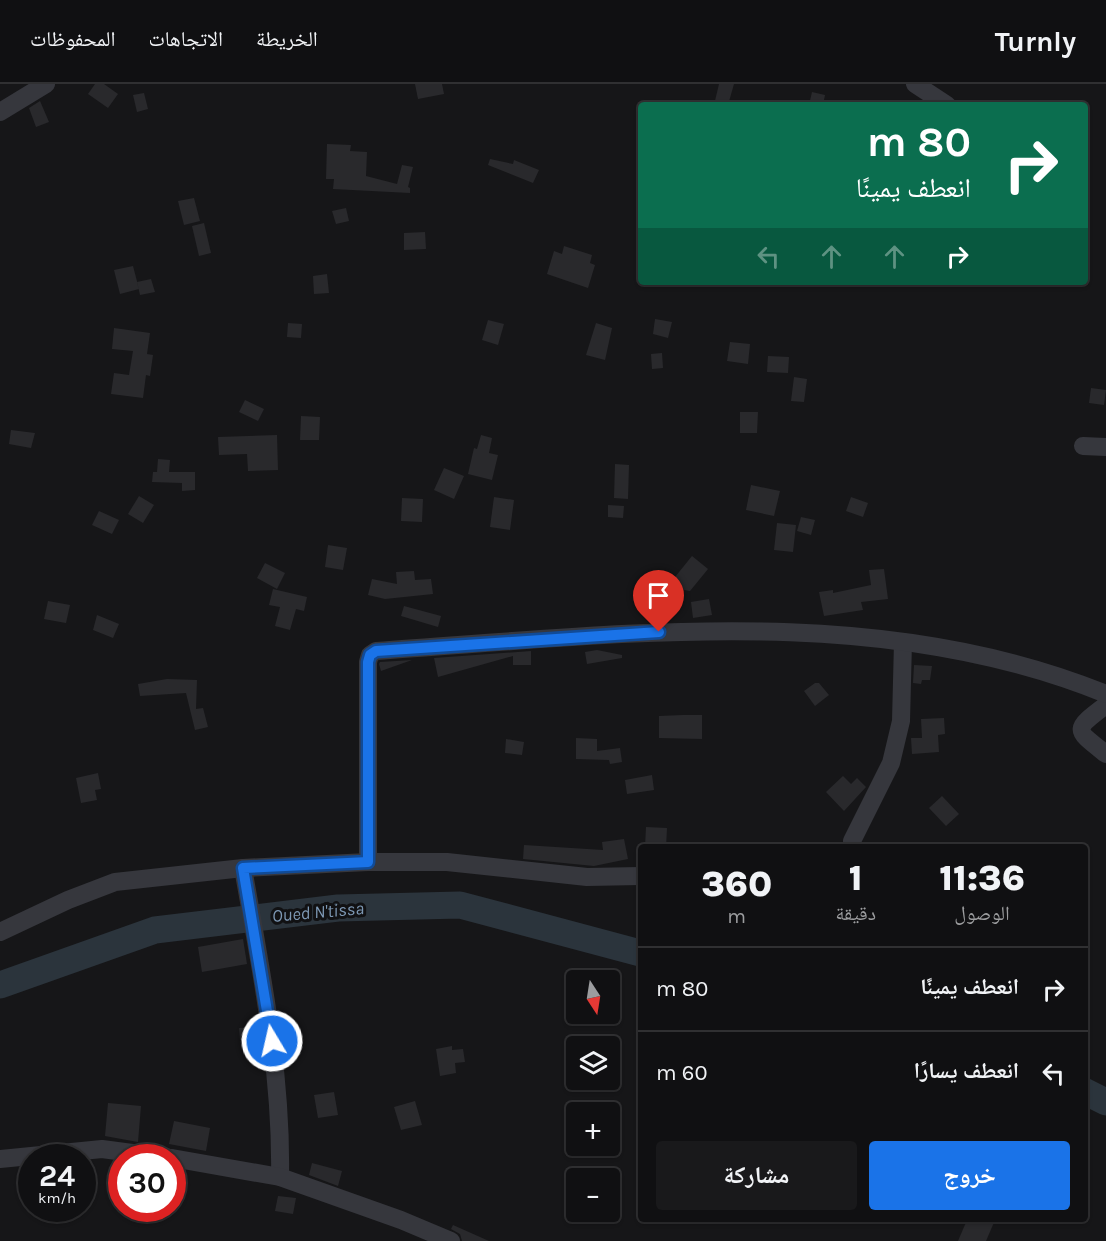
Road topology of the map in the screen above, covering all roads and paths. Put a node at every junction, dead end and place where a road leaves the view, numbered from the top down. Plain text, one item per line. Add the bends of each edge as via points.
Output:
1 (46, 84) edge
2 (915, 84) edge
3 (942, 102) edge
4 (0, 112) edge
5 (1083, 446) dead end
6 (1106, 447) edge
7 (903, 642) junction
8 (1106, 694) edge
9 (1106, 705) edge
10 (1106, 754) edge
11 (852, 842) dead end
12 (368, 862) junction
13 (243, 868) junction
14 (638, 876) edge
15 (0, 932) edge
16 (108, 1150) edge
17 (0, 1159) edge
18 (186, 1161) edge
19 (280, 1177) junction
20 (451, 1241) edge

1 - 4 street
2 - 3 street
5 - 6 street
7 - 8 street via 1003,658
7 - 11 street via 901,721 891,763
7 - 12 street via 783,633 659,632 376,651 368,662
9 - 10 street via 1081,729 1082,735
12 - 13 street
12 - 14 street via 447,862 587,877
13 - 15 street via 115,882
13 - 19 street via 276,1064
16 - 17 street
18 - 19 street
19 - 20 street

